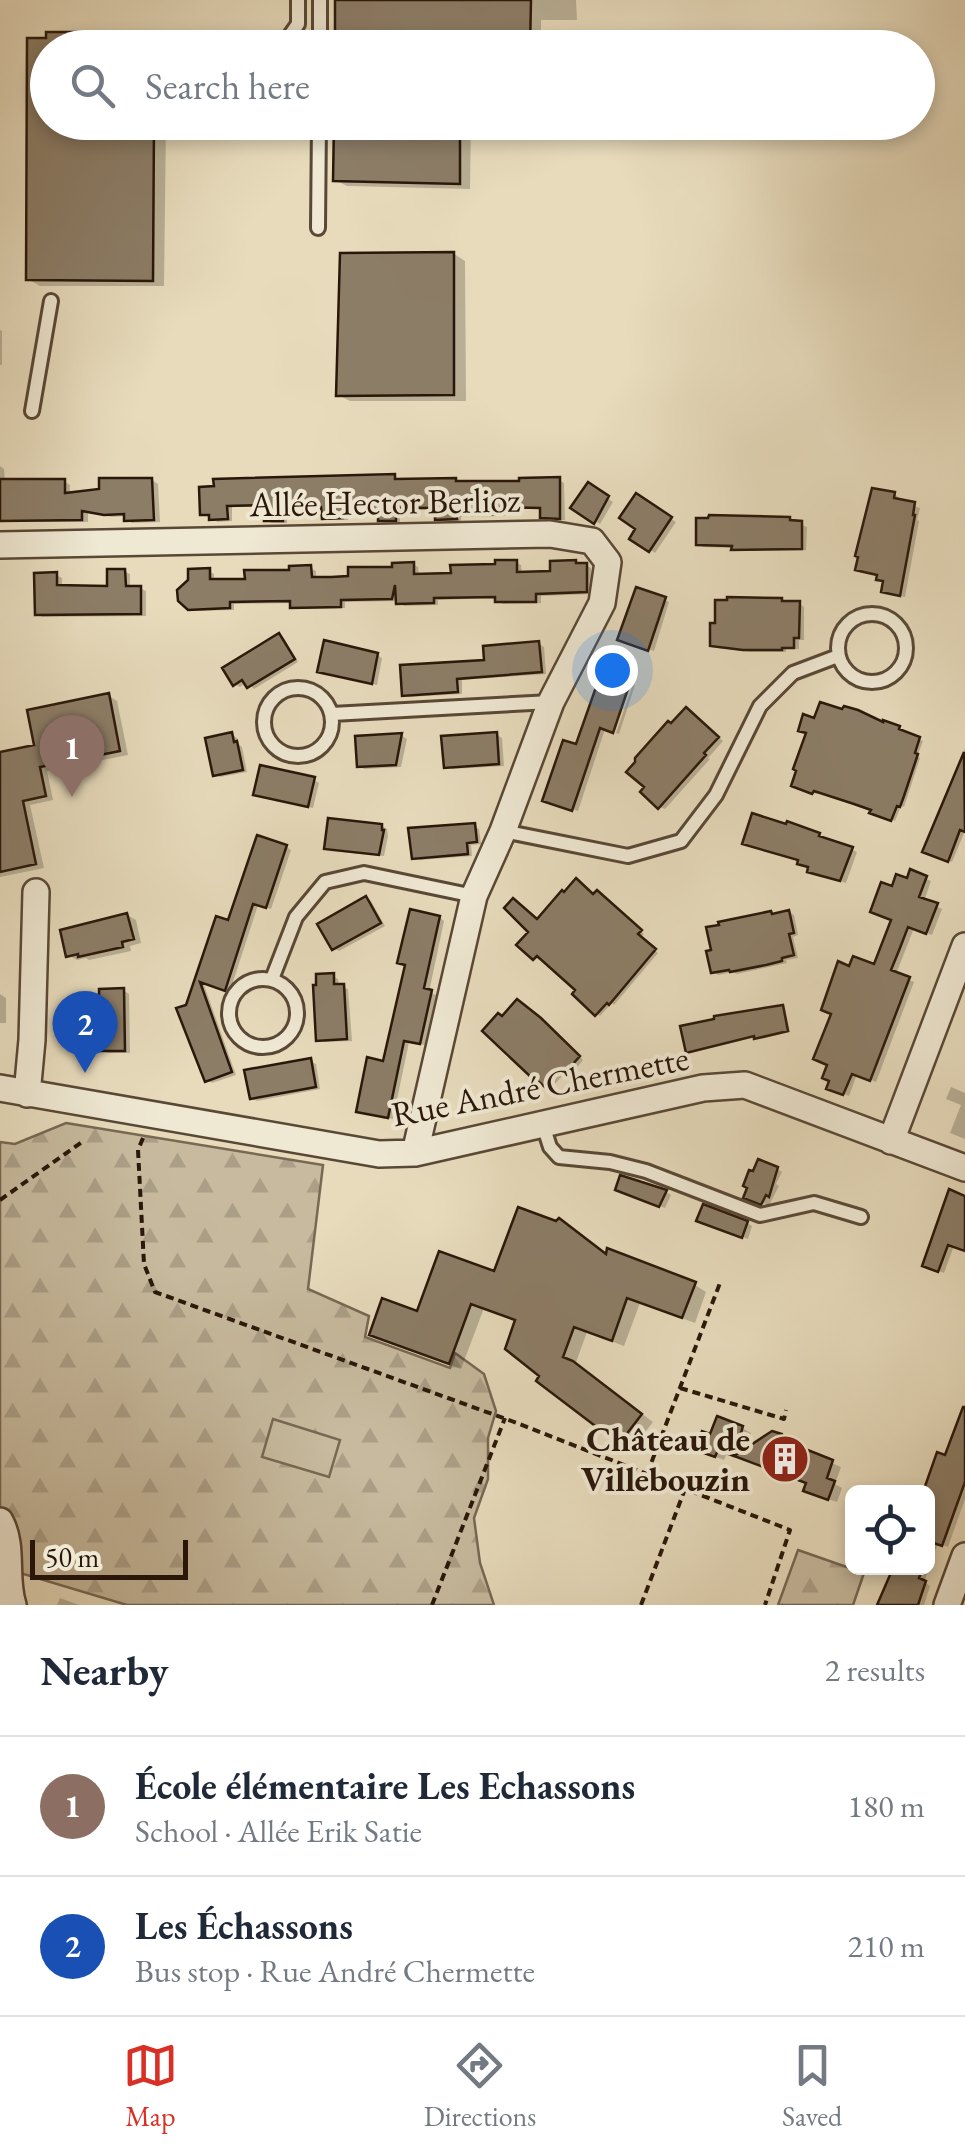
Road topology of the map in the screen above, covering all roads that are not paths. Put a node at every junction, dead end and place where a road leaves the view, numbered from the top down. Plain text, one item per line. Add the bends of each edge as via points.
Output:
1 (298, 0) edge
2 (320, 0) edge
3 (294, 30) edge
4 (320, 30) edge
5 (319, 140) edge
6 (318, 228) dead end
7 (52, 300) dead end
8 (32, 410) dead end
9 (0, 544) edge
10 (838, 656) junction
11 (552, 702) junction
12 (332, 714) junction
13 (503, 831) junction
14 (36, 892) dead end
15 (474, 896) junction
16 (965, 946) edge
17 (272, 979) junction
18 (0, 1088) edge
19 (27, 1094) junction
20 (543, 1125) junction
21 (891, 1141) junction
22 (415, 1152) junction
23 (965, 1168) edge
24 (861, 1218) dead end
25 (0, 1521) edge
26 (965, 1556) edge
27 (14, 1605) edge
28 (948, 1605) edge

1 - 3 lane
2 - 4 lane
5 - 6 lane
7 - 8 lane
9 - 11 street, Allée Hector Berlioz via 550,534 592,541 608,562 602,603
10 - 10 lane via 842,630 863,614 890,618 905,640 901,666 880,682 854,678
10 - 13 lane via 793,673 760,706 716,796 681,841 628,856
11 - 12 lane
11 - 13 street
12 - 12 lane via 328,740 307,756 280,752 266,734 268,704 290,688 316,692
13 - 15 street
14 - 19 street
15 - 17 lane via 364,872 325,882 296,917
15 - 22 street
16 - 21 street
17 - 17 lane via 290,990 297,1016 288,1037 259,1047 236,1034 228,1009 240,986
18 - 19 street, Rue André Chermette
19 - 22 street, Rue André Chermette via 379,1154
20 - 21 street, Rue André Chermette via 703,1088 746,1085
20 - 22 street, Rue André Chermette
20 - 24 lane via 560,1157 646,1171 760,1215 814,1204
21 - 23 street, Rue André Chermette
25 - 27 street
26 - 28 street

